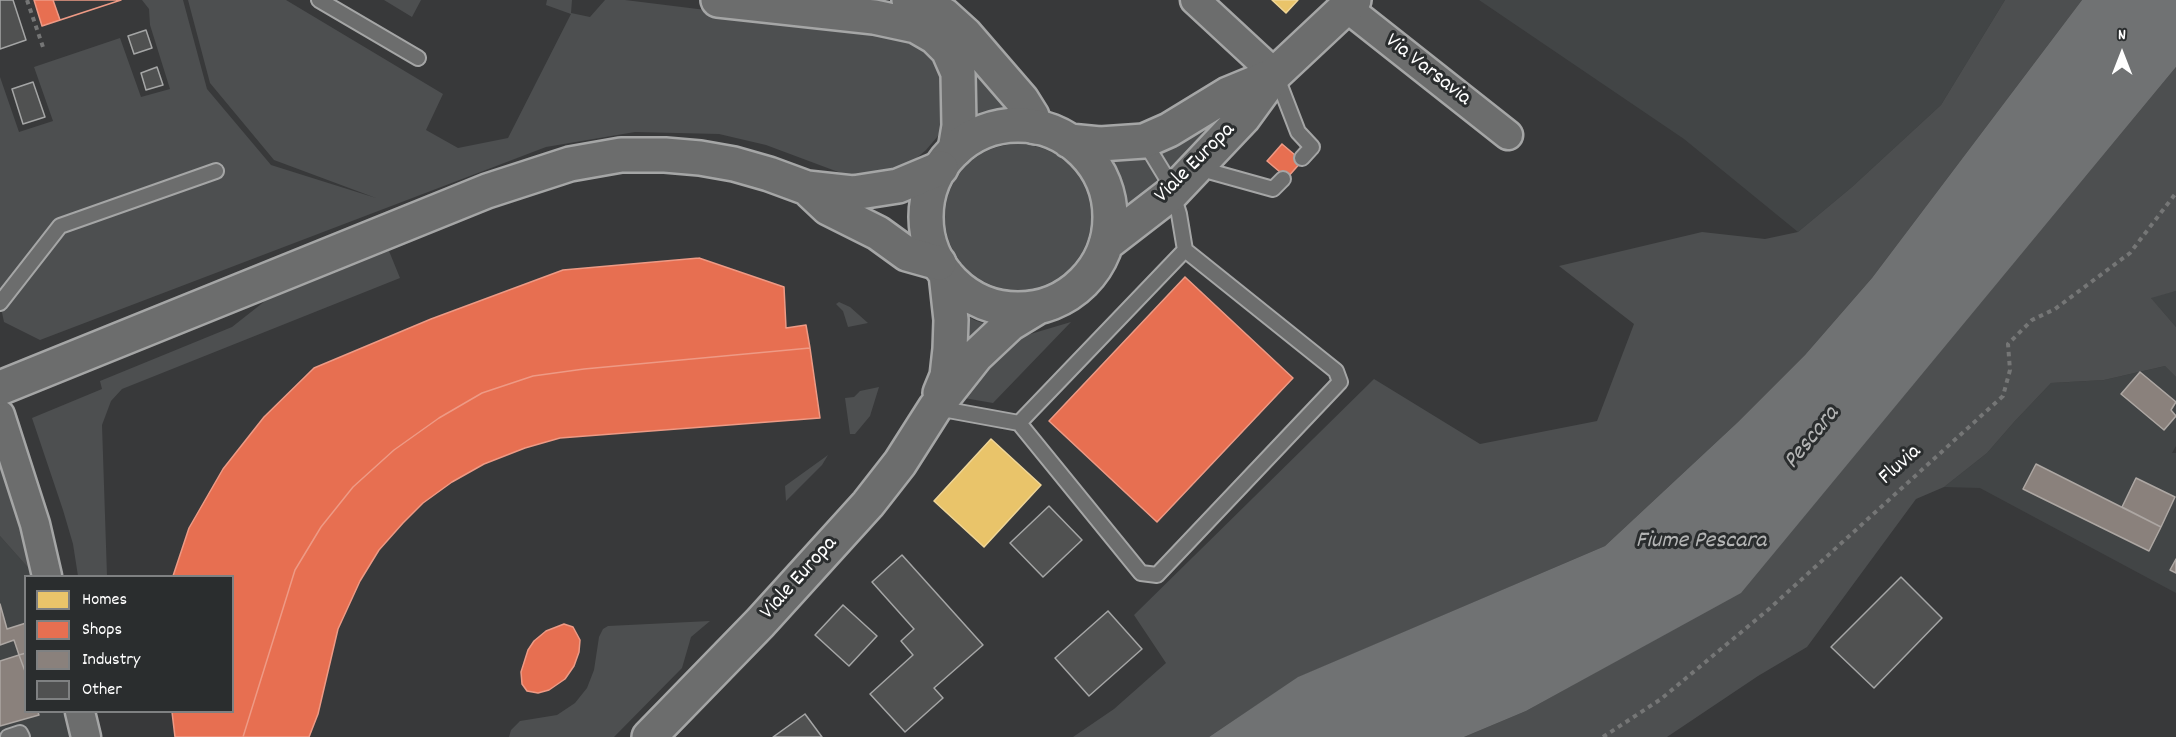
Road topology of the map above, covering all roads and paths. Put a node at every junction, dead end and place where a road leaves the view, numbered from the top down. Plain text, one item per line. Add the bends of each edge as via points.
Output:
1 (27, 0) edge
2 (319, 0) edge
3 (718, 0) edge
4 (909, 0) edge
5 (1195, 0) edge
6 (1350, 4) edge
7 (44, 50) dead end
8 (418, 58) dead end
9 (1275, 74) junction
10 (1035, 127) junction
11 (1508, 135) dead end
12 (1069, 141) junction
13 (1144, 141) junction
14 (1302, 158) dead end
15 (948, 159) junction
16 (1197, 166) junction
17 (216, 171) dead end
18 (1283, 179) dead end
19 (807, 188) junction
20 (1172, 193) junction
21 (2176, 193) edge
22 (1106, 244) junction
23 (1185, 250) junction
24 (942, 268) junction
25 (0, 303) edge
26 (1038, 307) junction
27 (8, 389) edge
28 (935, 408) junction
29 (0, 415) edge
30 (1020, 423) junction
31 (47, 575) edge
32 (80, 713) edge
33 (8, 737) edge
34 (22, 737) edge
35 (86, 737) edge
36 (649, 737) edge
37 (1603, 737) edge

1 - 7 path
2 - 8 lane
3 - 15 main road via 874,16 916,26 935,37 948,50 958,73 959,126
4 - 10 main road via 944,15 964,34 1022,100
5 - 9 street
6 - 9 main road, Viale Europa
6 - 11 street, Via Varsavia
9 - 13 main road, Viale Europa via 1228,94
9 - 14 lane via 1298,132 1312,147
9 - 16 main road, Viale Europa via 1243,118
10 - 12 main road
10 - 15 main road via 1001,127 984,132
12 - 13 main road, Viale Europa
12 - 22 main road via 1088,158 1102,180 1110,218
13 - 20 lane
15 - 19 main road via 898,186 876,191
15 - 24 main road via 928,198 926,215 932,248
16 - 18 lane via 1273,189
16 - 20 main road, Viale Europa
17 - 25 lane via 60,226
19 - 24 main road via 828,208 878,233 907,254
19 - 27 main road via 734,164 665,155 621,155 570,164 476,196
20 - 22 main road, Viale Europa
20 - 23 lane
21 - 37 path, Fluvia via 2130,253 2055,309 2032,320 2008,344 2010,370 2003,396 1769,609 1661,699
22 - 26 main road via 1081,284
23 - 30 lane
23 - 30 lane via 1336,371 1340,382 1157,575 1141,573
24 - 26 main road via 956,285 980,301 1009,309
24 - 28 main road, Viale Europa via 951,320 950,349
26 - 28 main road, Viale Europa via 1010,324 976,356
28 - 30 lane
28 - 36 main road, Viale Europa via 868,504
29 - 31 street via 35,524
32 - 35 street
33 - 34 lane via 20,733

